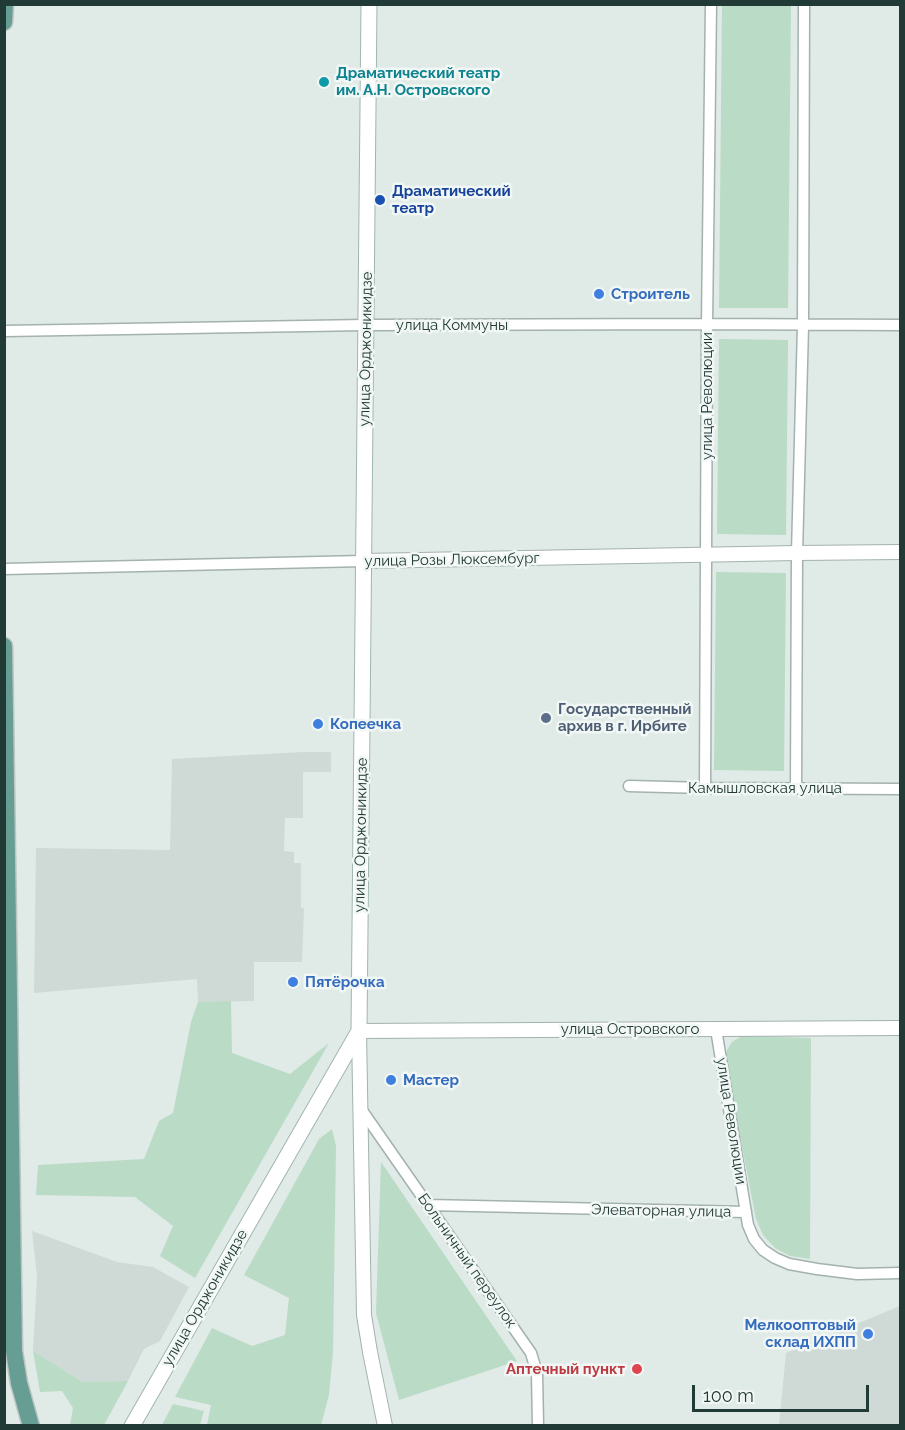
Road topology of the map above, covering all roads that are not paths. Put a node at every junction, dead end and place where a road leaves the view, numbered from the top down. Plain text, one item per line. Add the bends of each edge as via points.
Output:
1 (5, 4) edge
2 (369, 4) edge
3 (711, 4) edge
4 (804, 4) edge
5 (4, 22) edge
6 (707, 324) junction
7 (366, 325) junction
8 (900, 325) edge
9 (803, 326) junction
10 (4, 331) edge
11 (900, 552) edge
12 (797, 553) junction
13 (707, 555) junction
14 (364, 561) junction
15 (4, 569) edge
16 (4, 646) edge
17 (629, 786) dead end
18 (705, 788) junction
19 (796, 788) junction
20 (900, 789) edge
21 (5, 807) edge
22 (900, 1028) edge
23 (716, 1029) junction
24 (7, 1031) edge
25 (359, 1031) junction
26 (360, 1109) junction
27 (428, 1205) junction
28 (746, 1212) junction
29 (900, 1273) edge
30 (9, 1352) edge
31 (31, 1425) edge
32 (132, 1425) edge
33 (385, 1425) edge
34 (538, 1425) edge

1 - 5 main road
2 - 7 main road, улица Орджоникидзе
3 - 6 street, улица Революции
4 - 9 street
6 - 7 street, улица Коммуны
6 - 9 street, улица Коммуны
6 - 13 street, улица Революции
7 - 10 street, улица Коммуны
7 - 14 main road, улица Орджоникидзе
8 - 9 street, улица Коммуны
9 - 12 street
11 - 12 street, улица Розы Люксембург
12 - 13 street, улица Розы Люксембург
12 - 19 street
13 - 14 street, улица Розы Люксембург
13 - 18 street, улица Революции
14 - 15 street, улица Розы Люксембург
14 - 25 main road, улица Орджоникидзе
16 - 21 main road
17 - 18 street, Камышловская улица
18 - 19 street, Камышловская улица
19 - 20 street, Камышловская улица
21 - 24 main road
22 - 23 street, улица Островского
23 - 25 street, улица Островского
23 - 28 street, улица Революции
24 - 30 main road
25 - 26 street
25 - 32 main road, улица Орджоникидзе
26 - 27 street, Больничный переулок
26 - 33 street via 364,1315
27 - 28 street, Элеваторная улица
27 - 34 street, Больничный переулок via 531,1353 537,1373
28 - 29 street, Элеваторная улица via 754,1239 763,1250 789,1264 857,1274
30 - 31 main road

